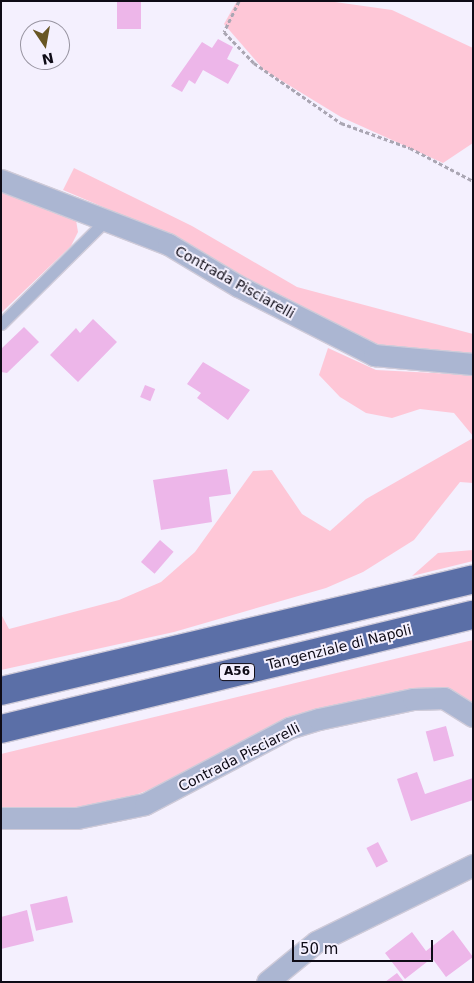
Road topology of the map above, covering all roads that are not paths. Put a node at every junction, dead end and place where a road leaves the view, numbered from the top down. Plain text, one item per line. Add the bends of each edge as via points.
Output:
1 (1, 180) edge
2 (107, 219) junction
3 (1, 324) edge
4 (473, 364) edge
5 (473, 579) edge
6 (473, 615) edge
7 (1, 691) edge
8 (473, 716) edge
9 (1, 729) edge
10 (1, 818) edge
11 (473, 865) edge
12 (267, 982) edge

1 - 2 street, Contrada Pisciarelli
2 - 3 lane
2 - 4 street, Contrada Pisciarelli via 168,244 238,286 374,355
5 - 7 highway
6 - 9 highway, Tangenziale di Napoli / A56
8 - 10 street, Contrada Pisciarelli via 444,698 413,699 319,719 289,728 145,804 77,818
11 - 12 street via 316,942

